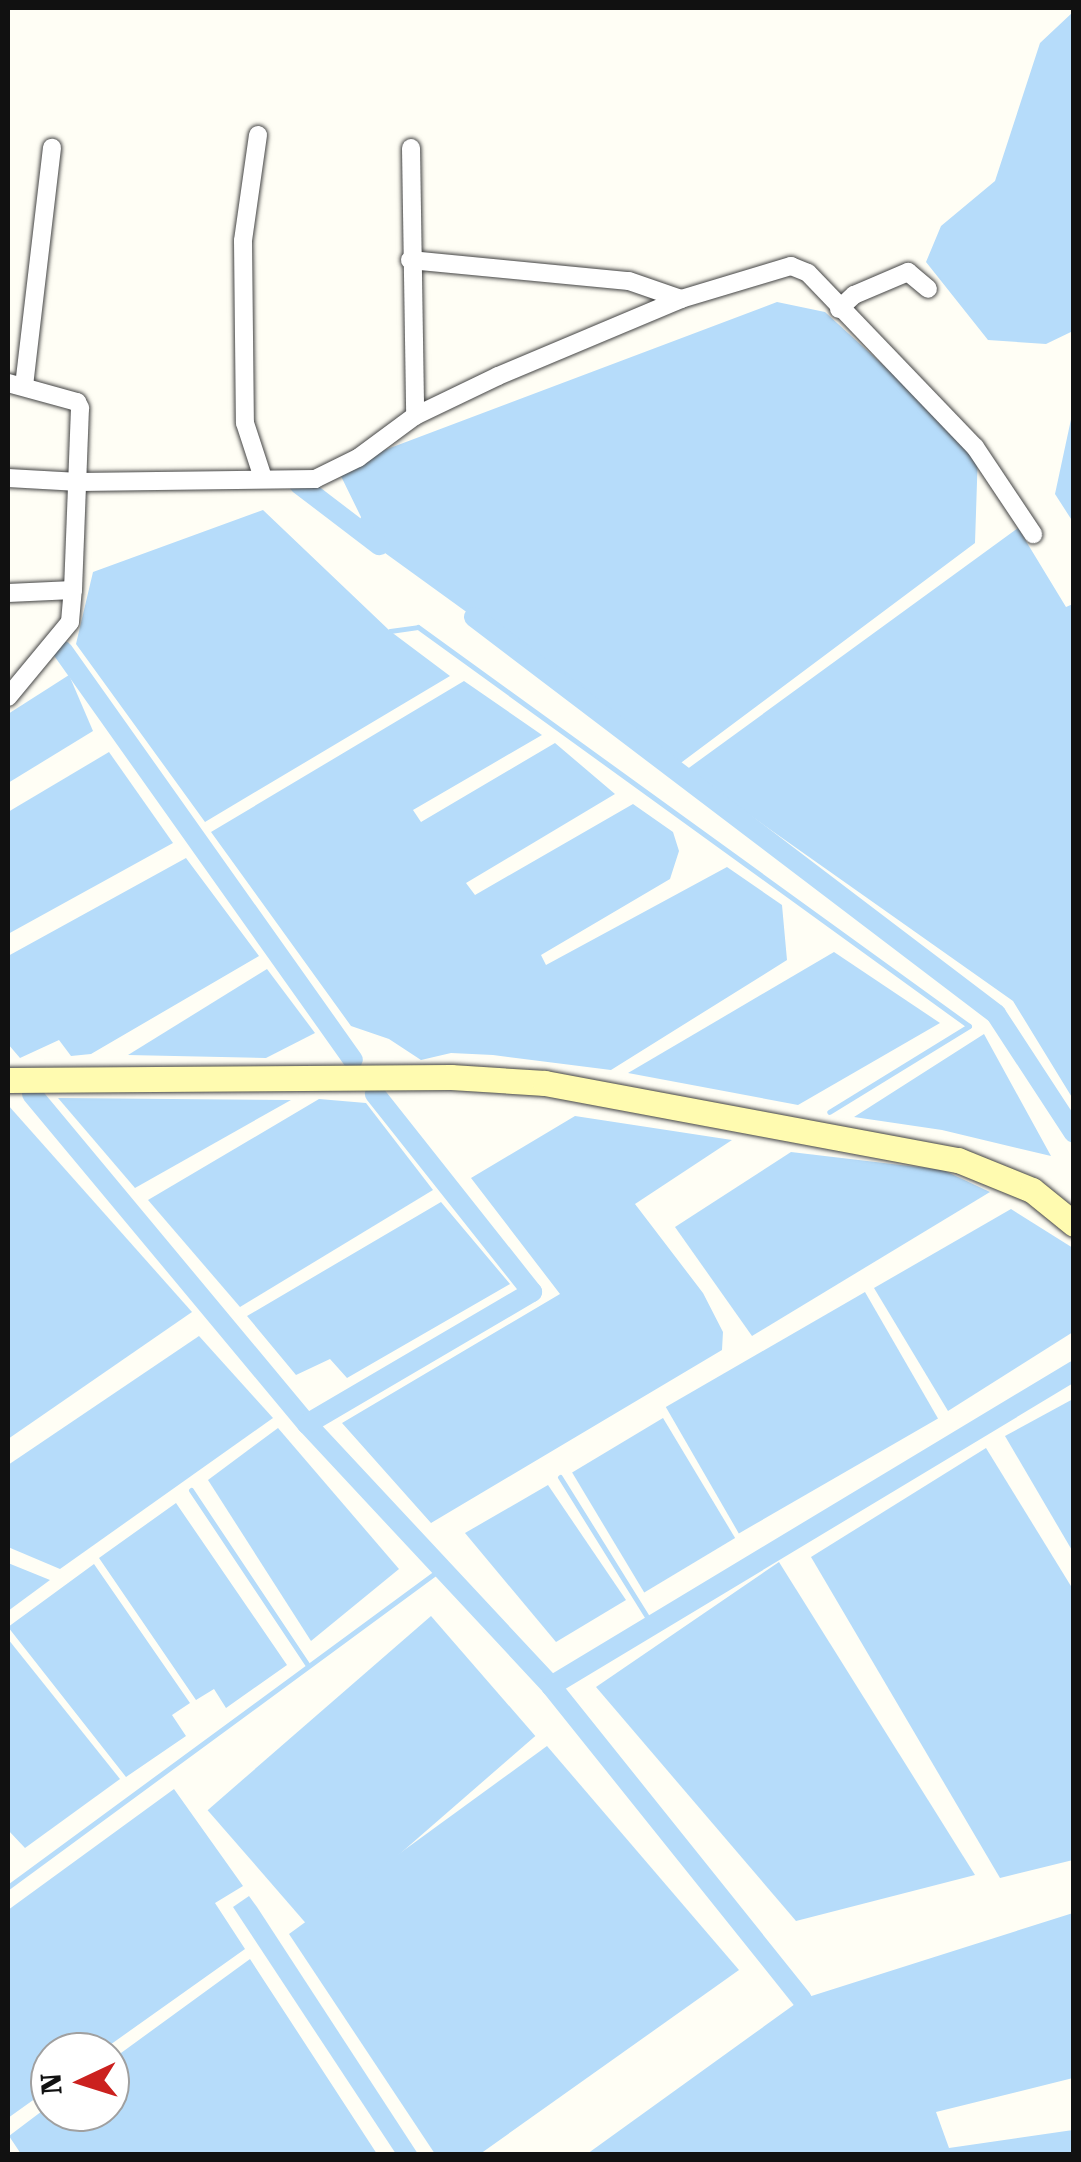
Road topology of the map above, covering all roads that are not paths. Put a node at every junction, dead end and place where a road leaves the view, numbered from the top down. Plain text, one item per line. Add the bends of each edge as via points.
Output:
1 (258, 135) dead end
2 (52, 148) dead end
3 (411, 148) dead end
4 (410, 260) junction
5 (928, 289) dead end
6 (680, 300) junction
7 (839, 310) junction
8 (16, 385) edge
9 (415, 416) junction
10 (8, 478) edge
11 (263, 478) junction
12 (79, 482) junction
13 (1033, 534) dead end
14 (72, 590) junction
15 (8, 593) edge
16 (8, 697) edge
17 (8, 1080) edge
18 (1074, 1224) edge

1 - 11 street via 243,241 245,423
2 - 8 street
3 - 4 street
4 - 6 street via 629,281
4 - 9 street
5 - 7 street via 908,272 854,294
6 - 7 street via 791,266 808,273
6 - 9 street
7 - 13 street via 976,448
8 - 12 street via 77,402
9 - 11 street via 358,458 315,479
10 - 12 street
11 - 12 street
12 - 14 street
14 - 15 street
14 - 16 street via 70,622
17 - 18 main road via 451,1077 545,1083 958,1160 1032,1190

